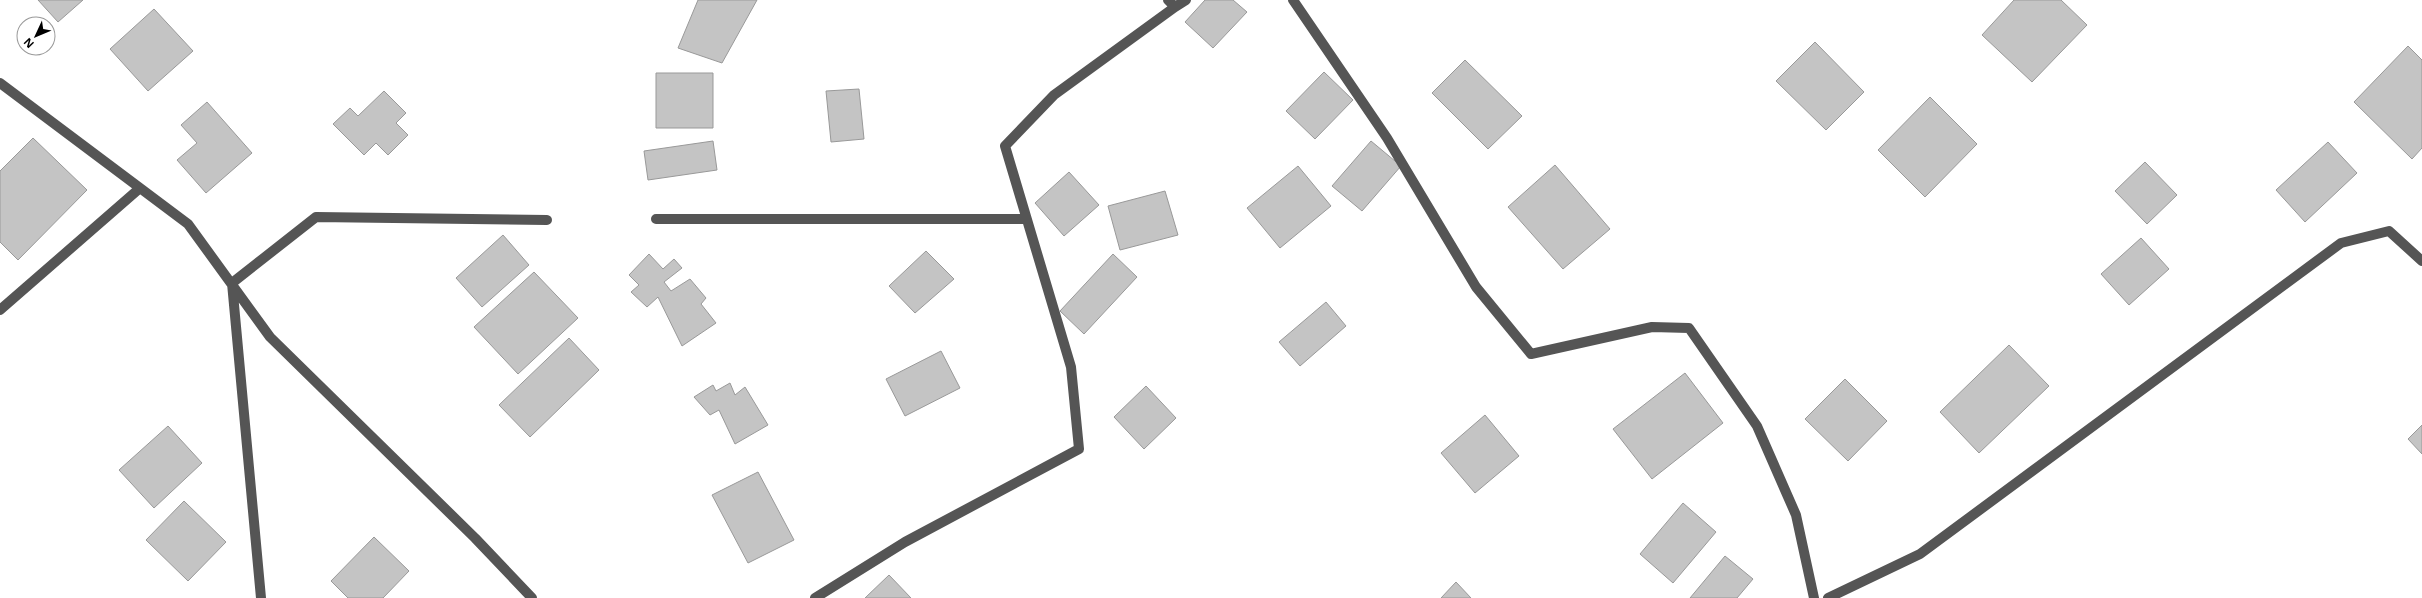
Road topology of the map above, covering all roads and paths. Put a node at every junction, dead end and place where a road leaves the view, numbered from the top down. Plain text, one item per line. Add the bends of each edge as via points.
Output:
1 (1186, 0) edge
2 (1293, 0) edge
3 (1172, 4) edge
4 (0, 83) edge
5 (140, 188) junction
6 (656, 219) dead end
7 (1026, 219) junction
8 (547, 220) dead end
9 (2421, 257) edge
10 (232, 283) junction
11 (0, 310) edge
12 (261, 598) edge
13 (532, 598) edge
14 (815, 598) edge
15 (1814, 598) edge
16 (1828, 598) edge

1 - 3 street
2 - 15 street via 1387,138 1476,287 1531,354 1652,327 1689,328 1757,426 1796,515
3 - 7 street via 1054,95 1005,146
4 - 5 street
5 - 10 street via 188,224
5 - 11 street
6 - 7 street
7 - 14 street via 1071,367 1079,449 905,542
8 - 10 street via 316,217
9 - 16 street via 2389,231 2341,243 1920,554
10 - 12 street
10 - 13 street via 270,337 475,538

